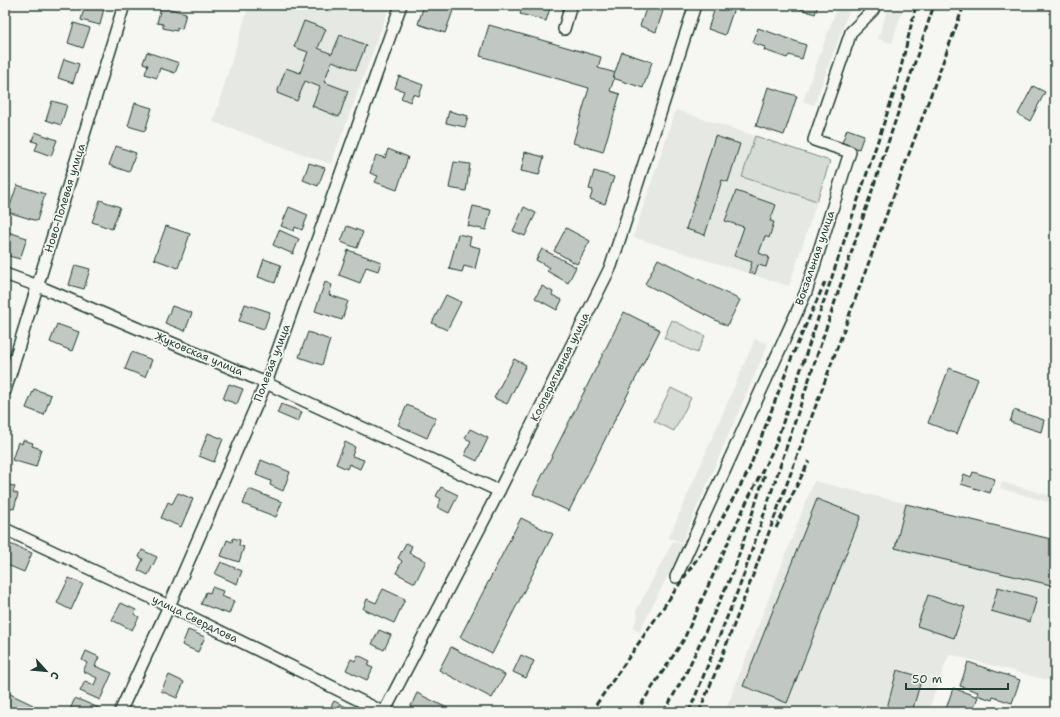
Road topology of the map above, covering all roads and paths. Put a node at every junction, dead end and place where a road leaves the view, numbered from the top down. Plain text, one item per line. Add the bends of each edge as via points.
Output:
1 (124, 5) edge
2 (401, 5) edge
3 (571, 5) edge
4 (695, 5) edge
5 (875, 5) edge
6 (564, 28) dead end
7 (5, 274) edge
8 (38, 286) junction
9 (266, 383) junction
10 (5, 391) edge
11 (499, 491) junction
12 (5, 529) edge
13 (676, 577) dead end
14 (169, 606) junction
15 (120, 712) edge
16 (383, 712) edge

1 - 8 street, Ново-Полевая улица
2 - 9 street, Полевая улица
3 - 6 street
4 - 11 street, Кооперативная улица via 611,266
5 - 13 street, Вокзальная улица via 851,32 814,140 850,152 806,292
7 - 8 street, Жуковская улица
8 - 9 street, Жуковская улица
8 - 10 street, Ново-Полевая улица
9 - 11 street, Жуковская улица
9 - 14 street, Полевая улица
11 - 16 street, Кооперативная улица
12 - 14 street, улица Свердлова
14 - 15 street, Полевая улица
14 - 16 street, улица Свердлова

